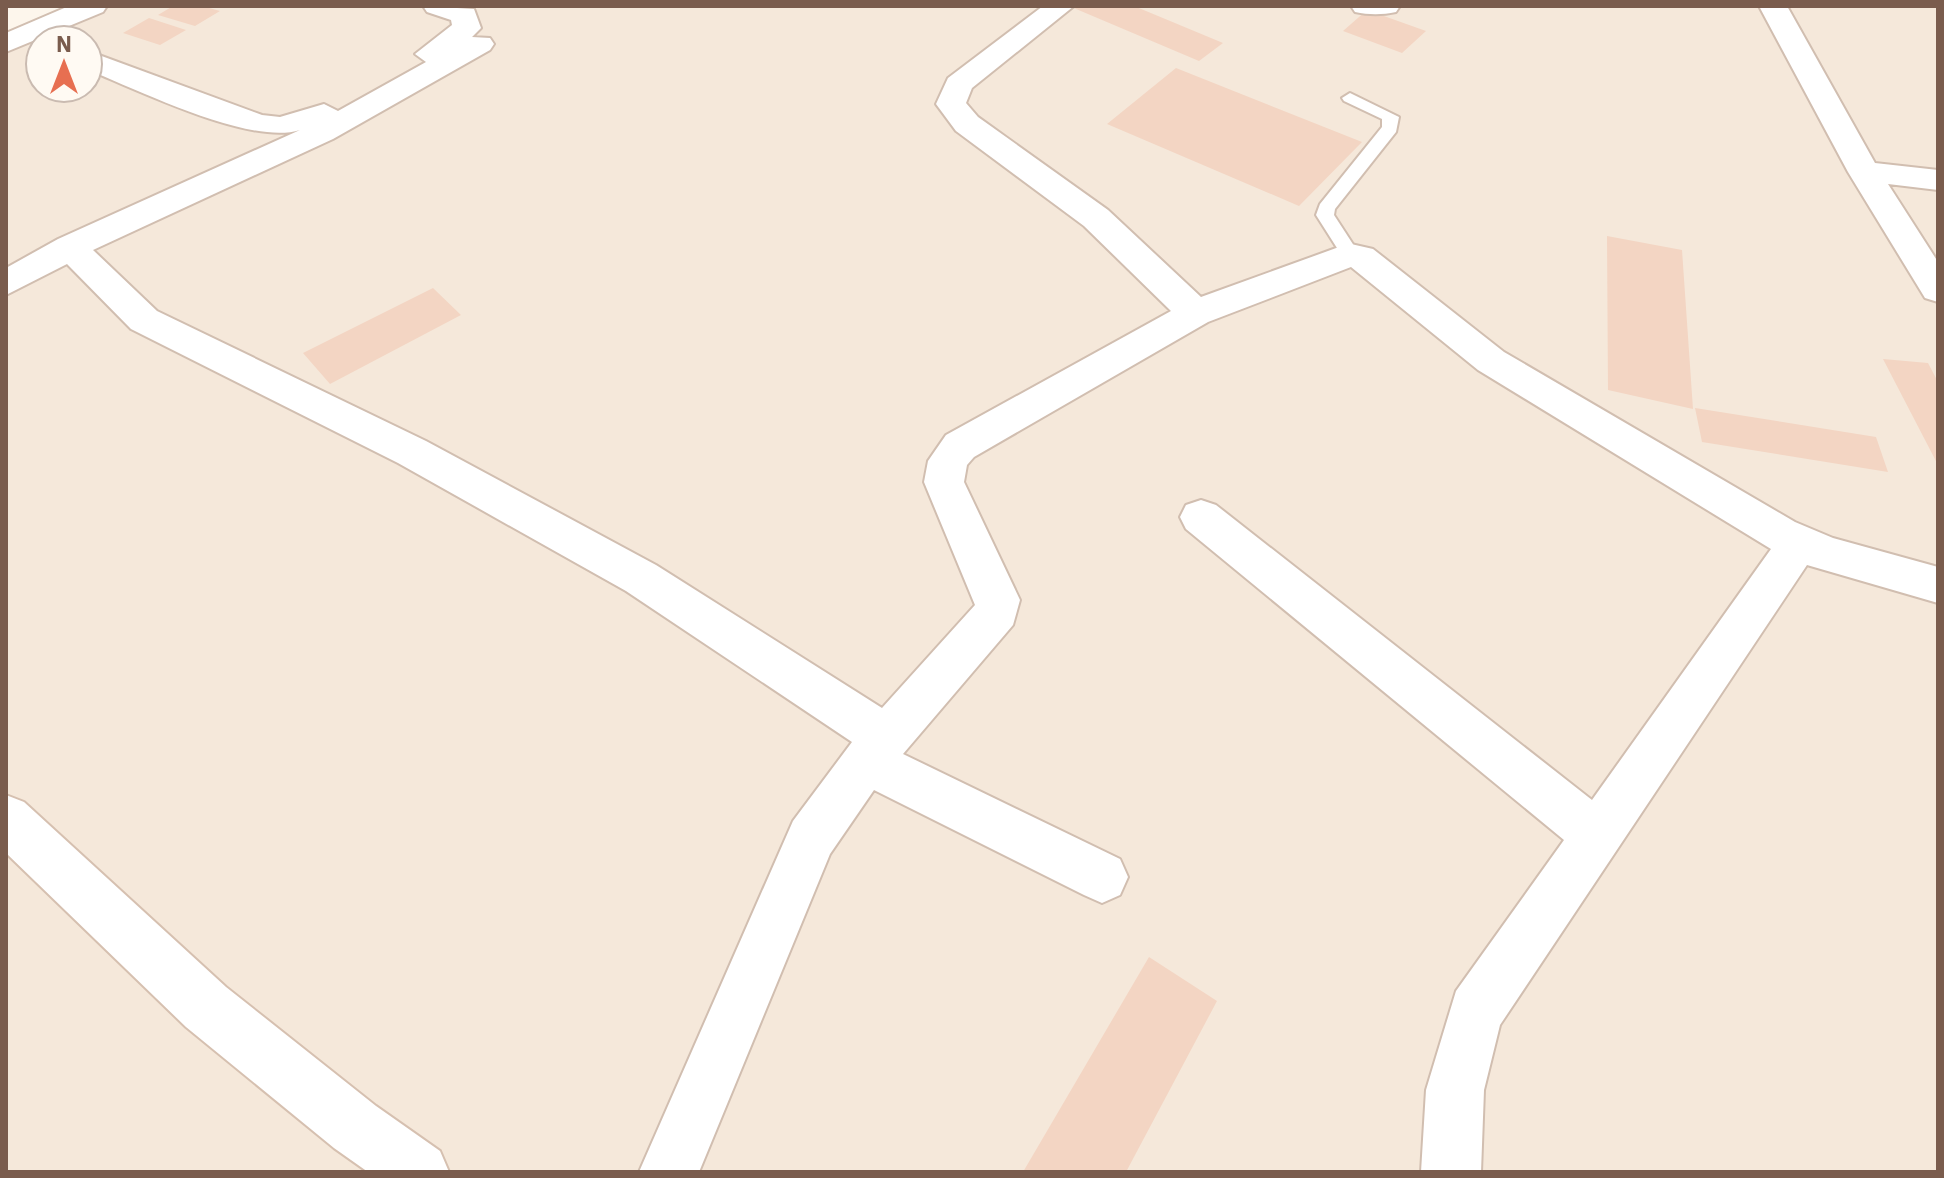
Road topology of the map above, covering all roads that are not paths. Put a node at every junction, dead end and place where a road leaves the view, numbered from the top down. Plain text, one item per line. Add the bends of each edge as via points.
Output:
1 (93, 6) edge
2 (437, 6) edge
3 (1060, 6) edge
4 (1365, 6) edge
5 (1386, 6) edge
6 (1773, 6) edge
7 (23, 40) edge
8 (480, 44) dead end
9 (104, 66) edge
10 (1350, 98) dead end
11 (1864, 172) junction
12 (1938, 180) edge
13 (70, 247) junction
14 (1351, 255) junction
15 (6, 283) edge
16 (1938, 290) edge
17 (1195, 313) junction
18 (1201, 517) dead end
19 (1799, 542) junction
20 (1938, 585) edge
21 (877, 749) junction
22 (6, 819) edge
23 (1595, 834) junction
24 (1102, 877) dead end
25 (419, 1172) edge
26 (669, 1172) edge
27 (1451, 1172) edge

1 - 7 street
2 - 9 street via 464,15 467,28 462,35 322,115 282,126 257,124
3 - 17 street via 959,84 951,104 967,124 1096,218
4 - 5 street
6 - 11 street
8 - 13 street via 322,132
10 - 14 lane via 1391,117 1390,128 1326,208 1325,215
11 - 12 street
11 - 16 street
13 - 15 street
13 - 21 street via 144,320 412,452 641,578
14 - 17 street
14 - 19 street via 1361,257 1491,361
17 - 21 street via 960,446 948,461 944,482 998,600 997,612
18 - 23 street
19 - 20 street
19 - 23 street
21 - 24 street
21 - 26 street via 811,838
22 - 25 street via 206,1007
23 - 27 street via 1476,1011 1456,1071

